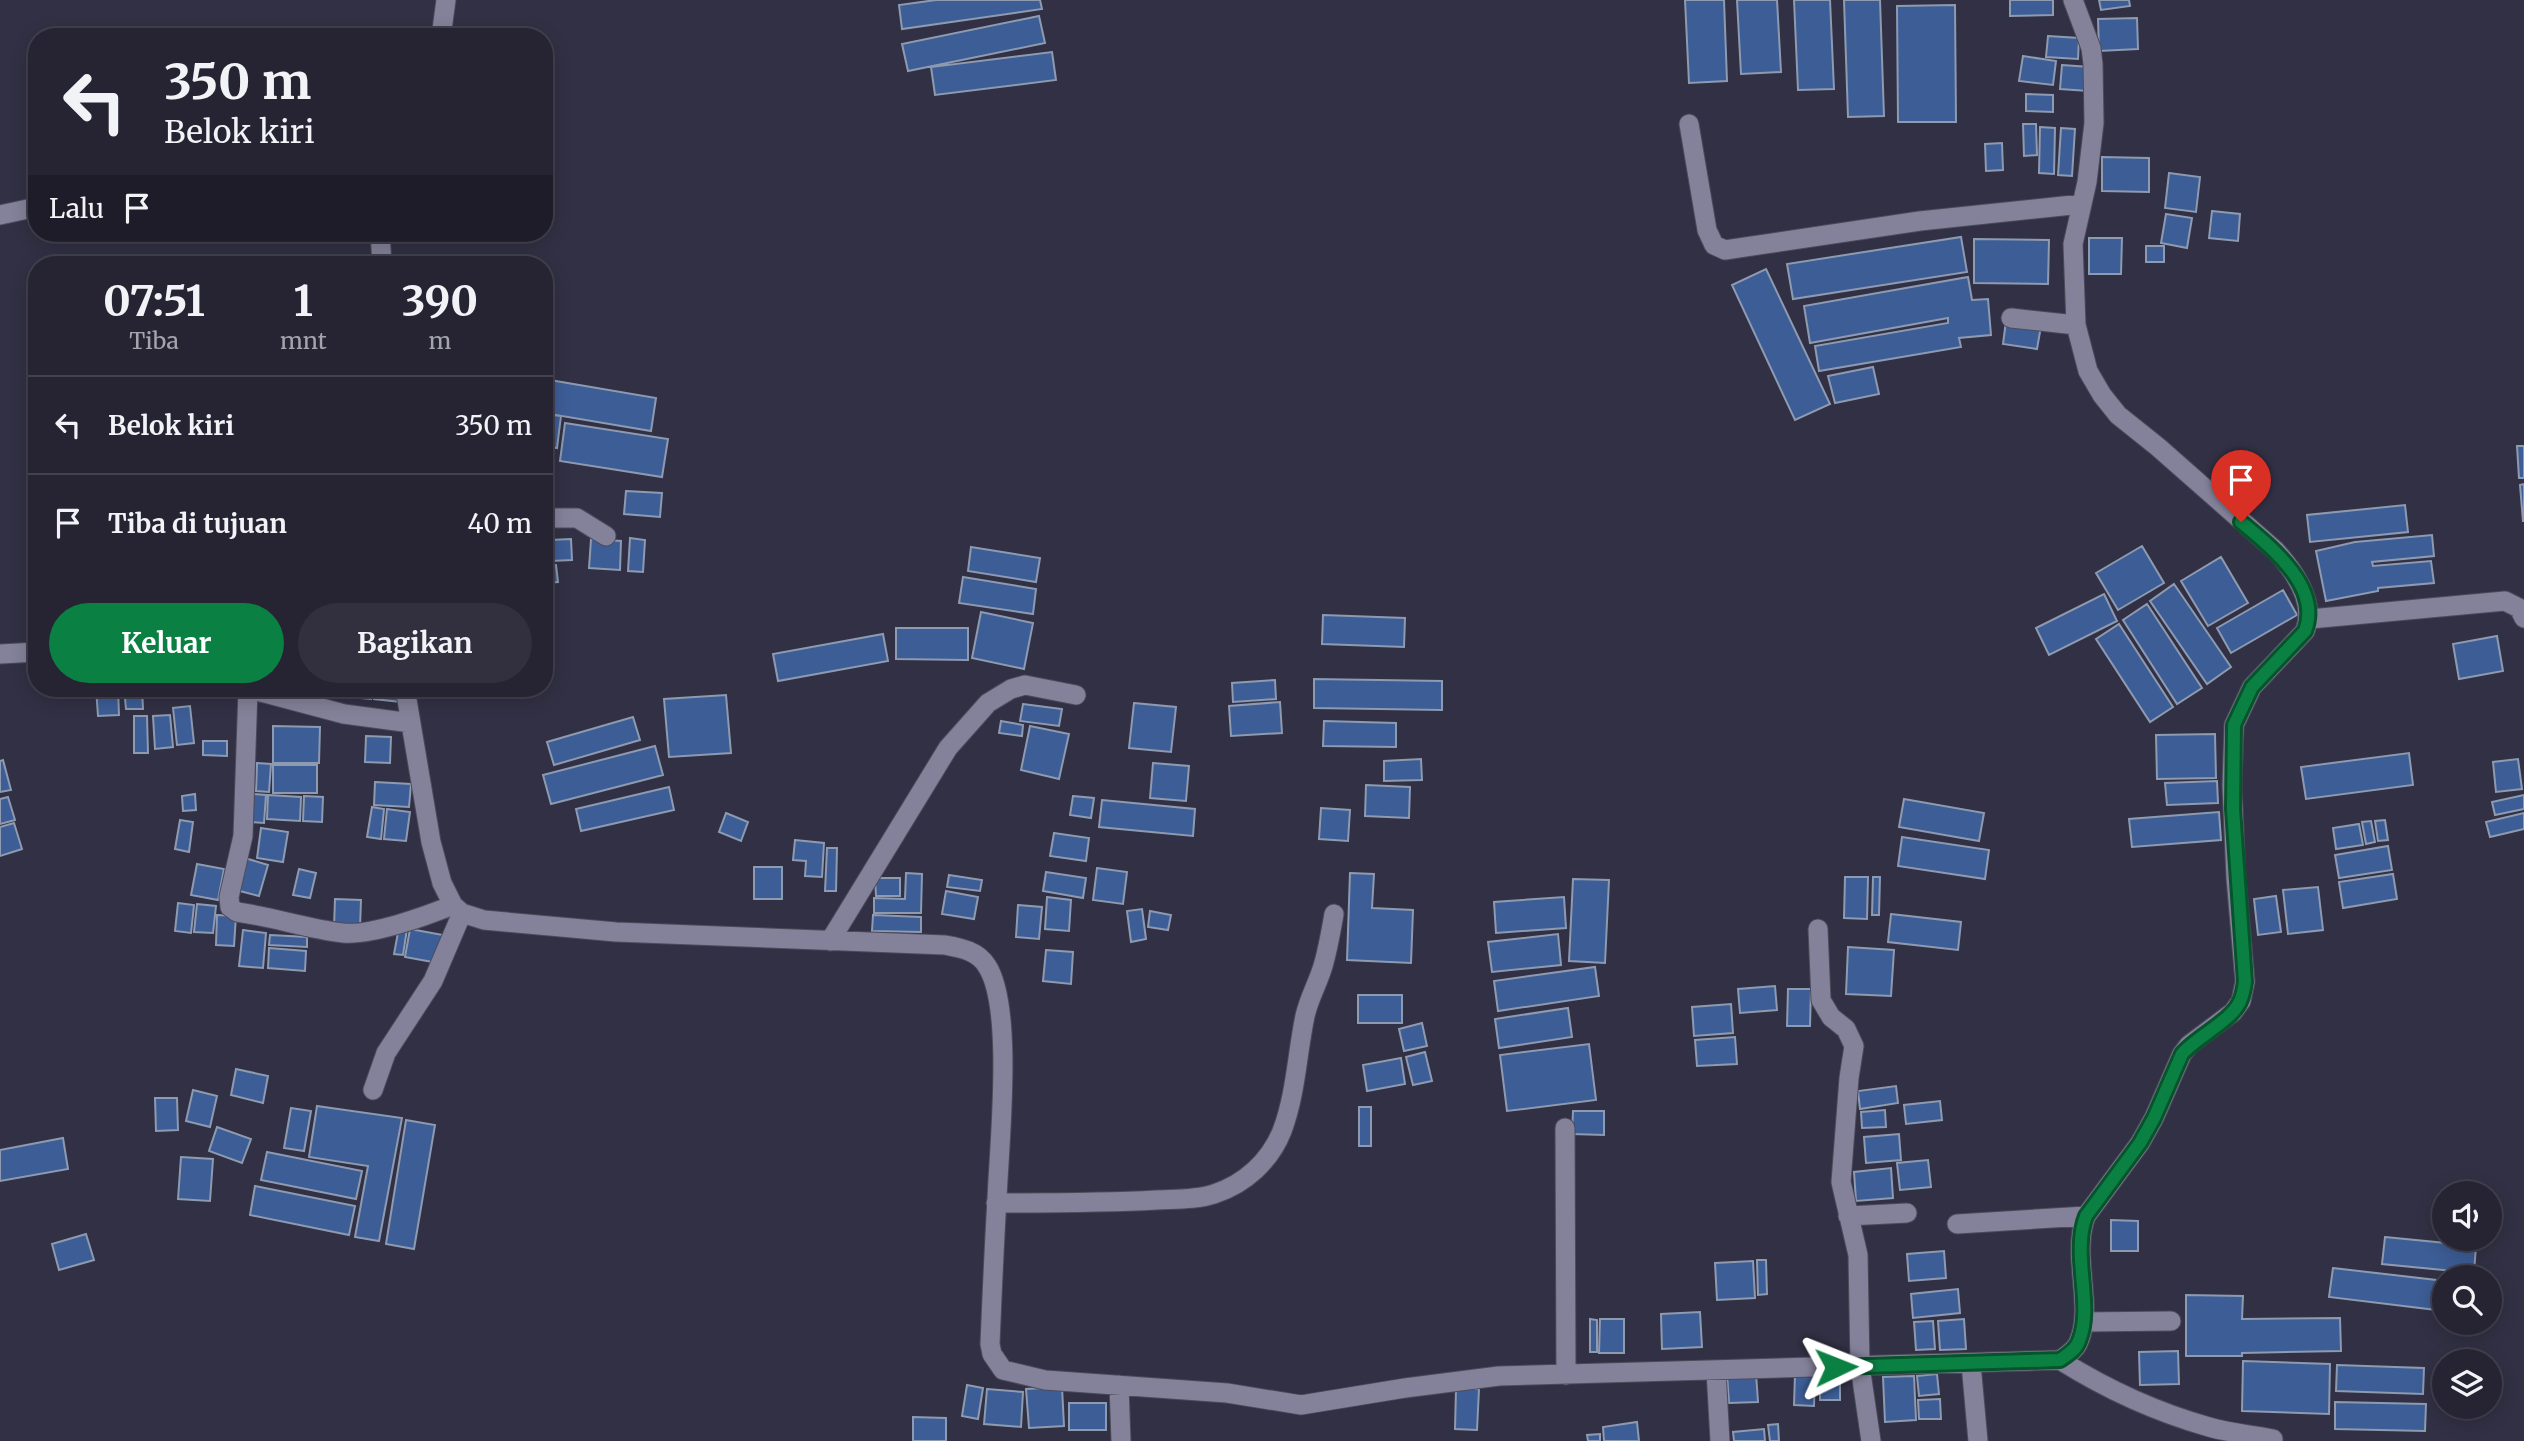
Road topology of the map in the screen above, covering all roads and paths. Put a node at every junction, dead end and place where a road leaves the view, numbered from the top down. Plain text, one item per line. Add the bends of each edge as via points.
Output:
1 (446, 0) edge
2 (2073, 0) edge
3 (442, 28) edge
4 (1689, 124) dead end
5 (2082, 204) junction
6 (28, 209) edge
7 (0, 215) edge
8 (2011, 318) dead end
9 (2076, 325) junction
10 (553, 518) edge
11 (606, 536) dead end
12 (2524, 618) edge
13 (2310, 620) junction
14 (28, 652) edge
15 (0, 654) edge
16 (1076, 695) dead end
17 (247, 697) edge
18 (281, 697) edge
19 (407, 697) edge
20 (411, 723) junction
21 (457, 909) junction
22 (1334, 914) dead end
23 (1818, 929) dead end
24 (830, 941) junction
25 (373, 1090) dead end
26 (1565, 1128) dead end
27 (996, 1203) junction
28 (1908, 1213) dead end
29 (1848, 1216) junction
30 (2086, 1216) junction
31 (1957, 1224) dead end
32 (2171, 1321) dead end
33 (2084, 1322) junction
34 (2060, 1360) junction
35 (1971, 1364) junction
36 (1860, 1366) junction
37 (1716, 1370) junction
38 (1566, 1375) junction
39 (1119, 1385) junction
40 (2273, 1439) dead end
41 (1121, 1441) edge
42 (1720, 1441) edge
43 (1871, 1441) edge
44 (1978, 1441) edge

1 - 3 street
2 - 5 street via 2093,64 2094,123
4 - 5 street via 1707,230 1714,245 1725,250 1920,221
5 - 9 street via 2073,244
6 - 7 street
8 - 9 street
9 - 13 street via 2088,371 2102,395 2118,415 2276,551 2292,570 2308,603
10 - 11 street via 576,518
12 - 13 street via 2519,608 2505,601
13 - 30 street via 2252,687 2234,725 2234,826 2245,982 2241,1001 2182,1054 2140,1143
14 - 15 street
16 - 24 street via 1025,685 988,703 948,748
17 - 21 street via 243,836 230,907 346,933
18 - 20 street via 344,714
19 - 20 street
20 - 21 street via 431,842 442,883
21 - 24 street via 484,920 616,932
21 - 25 street via 433,981 386,1053
22 - 27 street via 1323,969 1305,1016 1282,1131 1251,1175 1213,1194 1190,1198
23 - 29 street via 1821,1000 1854,1046 1841,1181
24 - 27 street via 946,945 964,948 986,963 1001,1007
26 - 38 street
27 - 39 street via 990,1344 997,1365 1045,1380
28 - 29 street
29 - 36 street via 1858,1255
30 - 31 street
30 - 33 street via 2080,1244
32 - 33 street
33 - 34 street via 2075,1349
34 - 35 street
34 - 40 street via 2139,1402 2209,1427
35 - 36 street
35 - 44 street
36 - 37 street
36 - 43 street
37 - 38 street
37 - 42 street
38 - 39 street via 1499,1376 1301,1405 1227,1393
39 - 41 street

